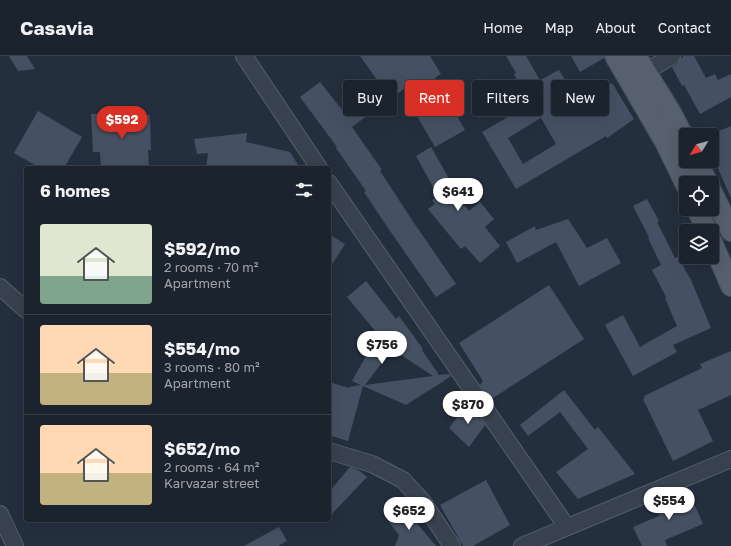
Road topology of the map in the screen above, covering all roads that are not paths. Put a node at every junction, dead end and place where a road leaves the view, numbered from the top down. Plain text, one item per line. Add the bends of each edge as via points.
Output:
1 (244, 56) edge
2 (615, 56) edge
3 (672, 56) edge
4 (641, 64) edge
5 (679, 128) edge
6 (318, 166) edge
7 (682, 176) edge
8 (331, 186) edge
9 (719, 206) edge
10 (731, 231) edge
11 (719, 258) edge
12 (731, 286) edge
13 (0, 287) edge
14 (24, 308) edge
15 (331, 452) edge
16 (731, 459) edge
17 (0, 514) edge
18 (567, 527) junction
19 (14, 546) edge
20 (452, 546) edge
21 (522, 546) edge

1 - 6 street
2 - 7 main road
3 - 4 street
4 - 5 main road
8 - 18 street
9 - 10 main road
11 - 12 main road
13 - 14 street
15 - 20 street via 372,464 403,480 422,502
16 - 18 street
17 - 19 street
18 - 21 street

